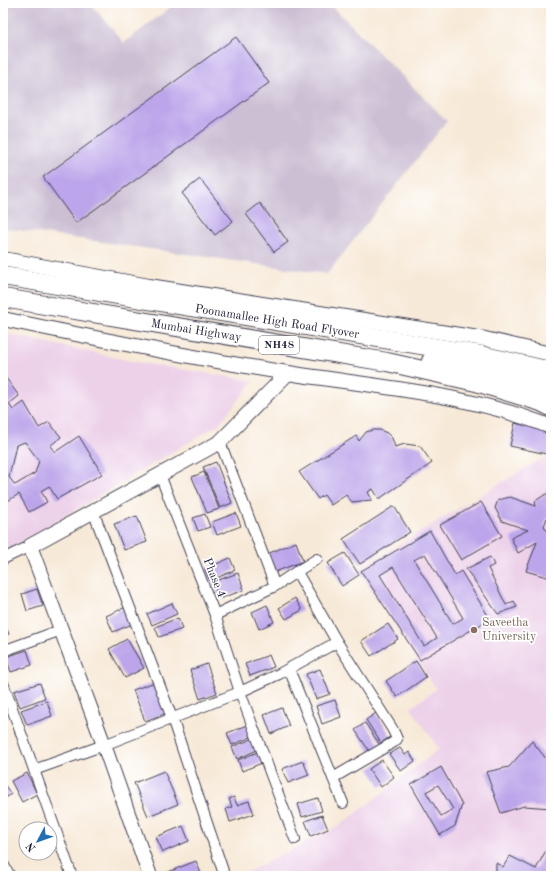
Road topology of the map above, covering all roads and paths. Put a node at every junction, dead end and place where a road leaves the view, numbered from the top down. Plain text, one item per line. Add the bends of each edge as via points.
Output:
1 (3, 259) edge
2 (3, 276) edge
3 (3, 298) edge
4 (3, 319) edge
5 (326, 352) junction
6 (551, 354) edge
7 (551, 371) edge
8 (288, 373) junction
9 (551, 388) edge
10 (551, 407) edge
11 (551, 426) edge
12 (220, 442) junction
13 (160, 475) junction
14 (93, 511) junction
15 (30, 546) junction
16 (318, 559) dead end
17 (3, 560) edge
18 (296, 572) junction
19 (275, 586) junction
20 (215, 615) junction
21 (61, 630) junction
22 (337, 642) junction
23 (3, 651) edge
24 (289, 669) junction
25 (3, 683) edge
26 (240, 692) junction
27 (172, 718) junction
28 (104, 745) junction
29 (34, 770) junction
30 (333, 778) junction
31 (343, 803) dead end
32 (295, 839) dead end
33 (3, 864) edge
34 (223, 871) dead end
35 (10, 876) edge
36 (72, 876) edge
37 (150, 876) edge

1 - 6 street via 149,286 485,339
2 - 7 highway, Poonamallee High Road Flyover / NH48 via 480,355
3 - 5 highway, Mumbai Highway / NH48
4 - 8 street via 158,351
5 - 9 highway via 381,355 461,365
5 - 10 highway, Mumbai Highway / NH48 via 387,362 476,382
8 - 11 street via 449,397 512,412
8 - 12 street
12 - 13 street
12 - 19 street
13 - 14 street
13 - 20 street, Phase 4
14 - 15 street
14 - 27 street
15 - 17 street
15 - 21 street
16 - 18 street
18 - 19 street
18 - 22 street
19 - 20 street
20 - 26 street, Phase 4
21 - 23 street
21 - 28 street
22 - 24 street
22 - 30 street via 393,730 396,739
24 - 26 street
24 - 30 street
25 - 29 street
26 - 27 street
26 - 32 street, Phase 4
27 - 28 street
27 - 34 street
28 - 29 street
28 - 37 street
29 - 36 street
30 - 31 street
33 - 35 street

